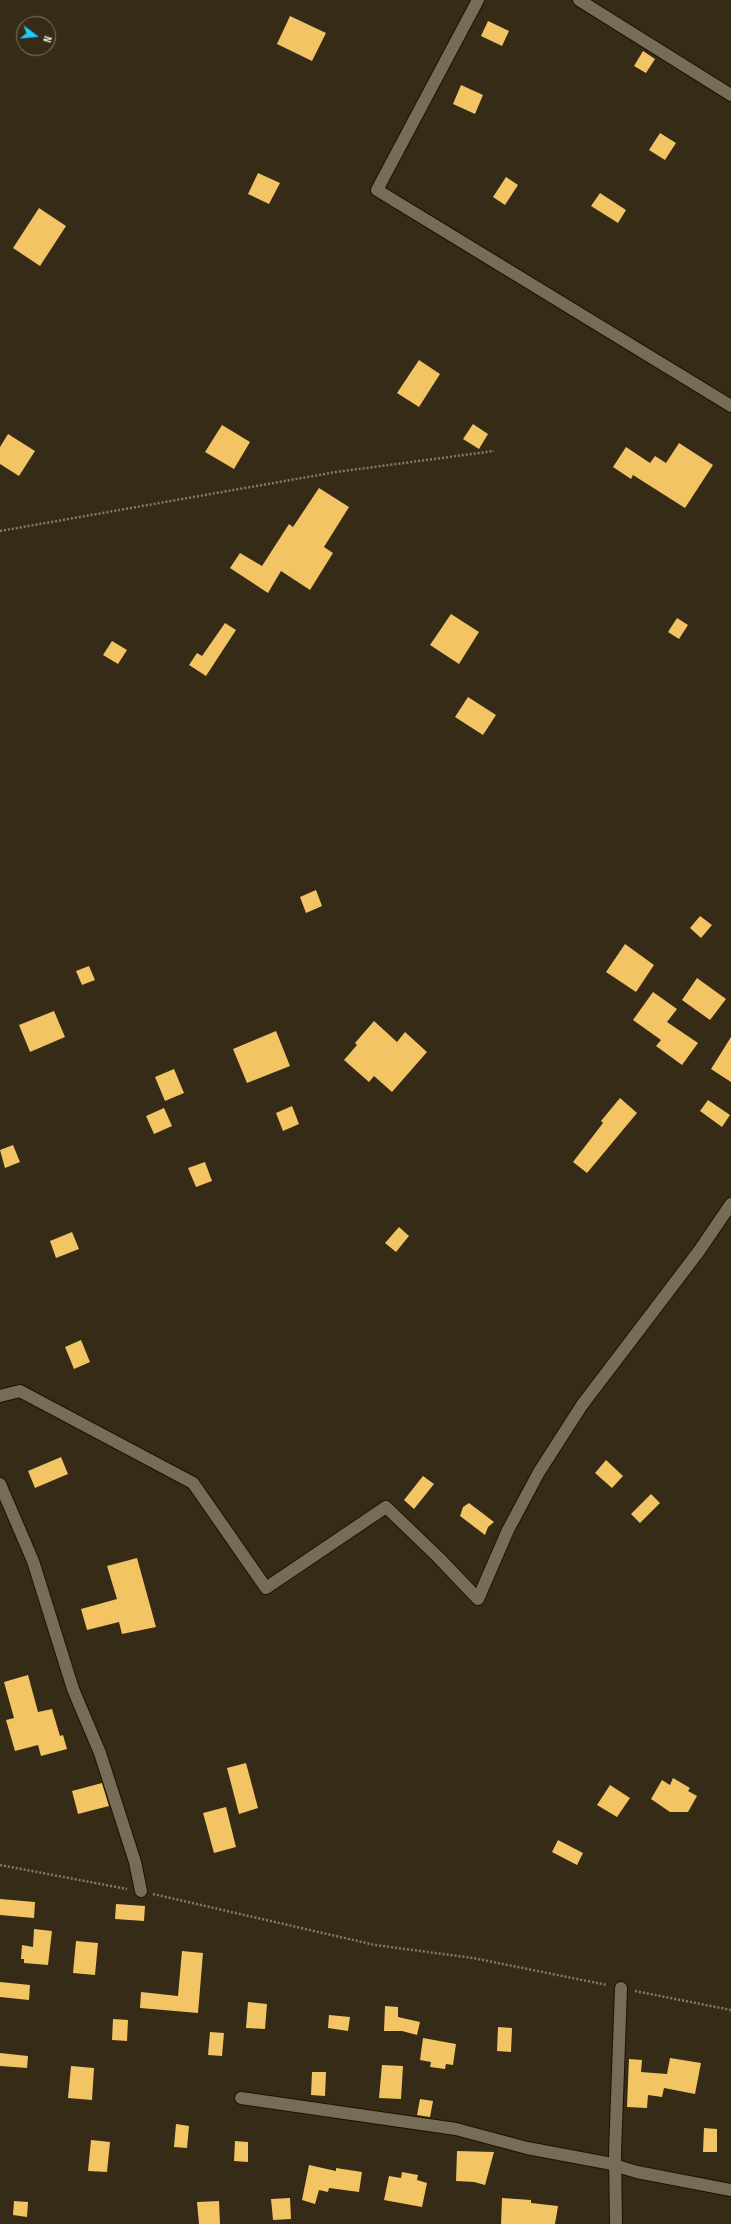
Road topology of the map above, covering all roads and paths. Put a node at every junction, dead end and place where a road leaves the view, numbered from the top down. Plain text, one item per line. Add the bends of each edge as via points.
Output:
1 (478, 0) edge
2 (579, 0) edge
3 (731, 95) edge
4 (731, 406) edge
5 (494, 451) dead end
6 (0, 531) edge
7 (731, 1204) edge
8 (0, 1396) edge
9 (0, 1484) edge
10 (0, 1865) edge
11 (141, 1891) junction
12 (621, 1988) junction
13 (731, 2010) edge
14 (241, 2098) dead end
15 (615, 2165) junction
16 (731, 2190) edge
17 (616, 2224) edge

1 - 4 street via 377,190
2 - 3 street
5 - 6 path via 336,472
7 - 8 street via 699,1251 582,1405 539,1472 508,1530 478,1598 386,1507 266,1588 194,1483 20,1391
9 - 11 street via 33,1561 73,1689 100,1753 135,1862
10 - 11 path
11 - 12 path via 375,1945 473,1958
12 - 13 path
12 - 15 street
14 - 15 street via 456,2129 527,2148
15 - 16 street via 637,2172
15 - 17 street

